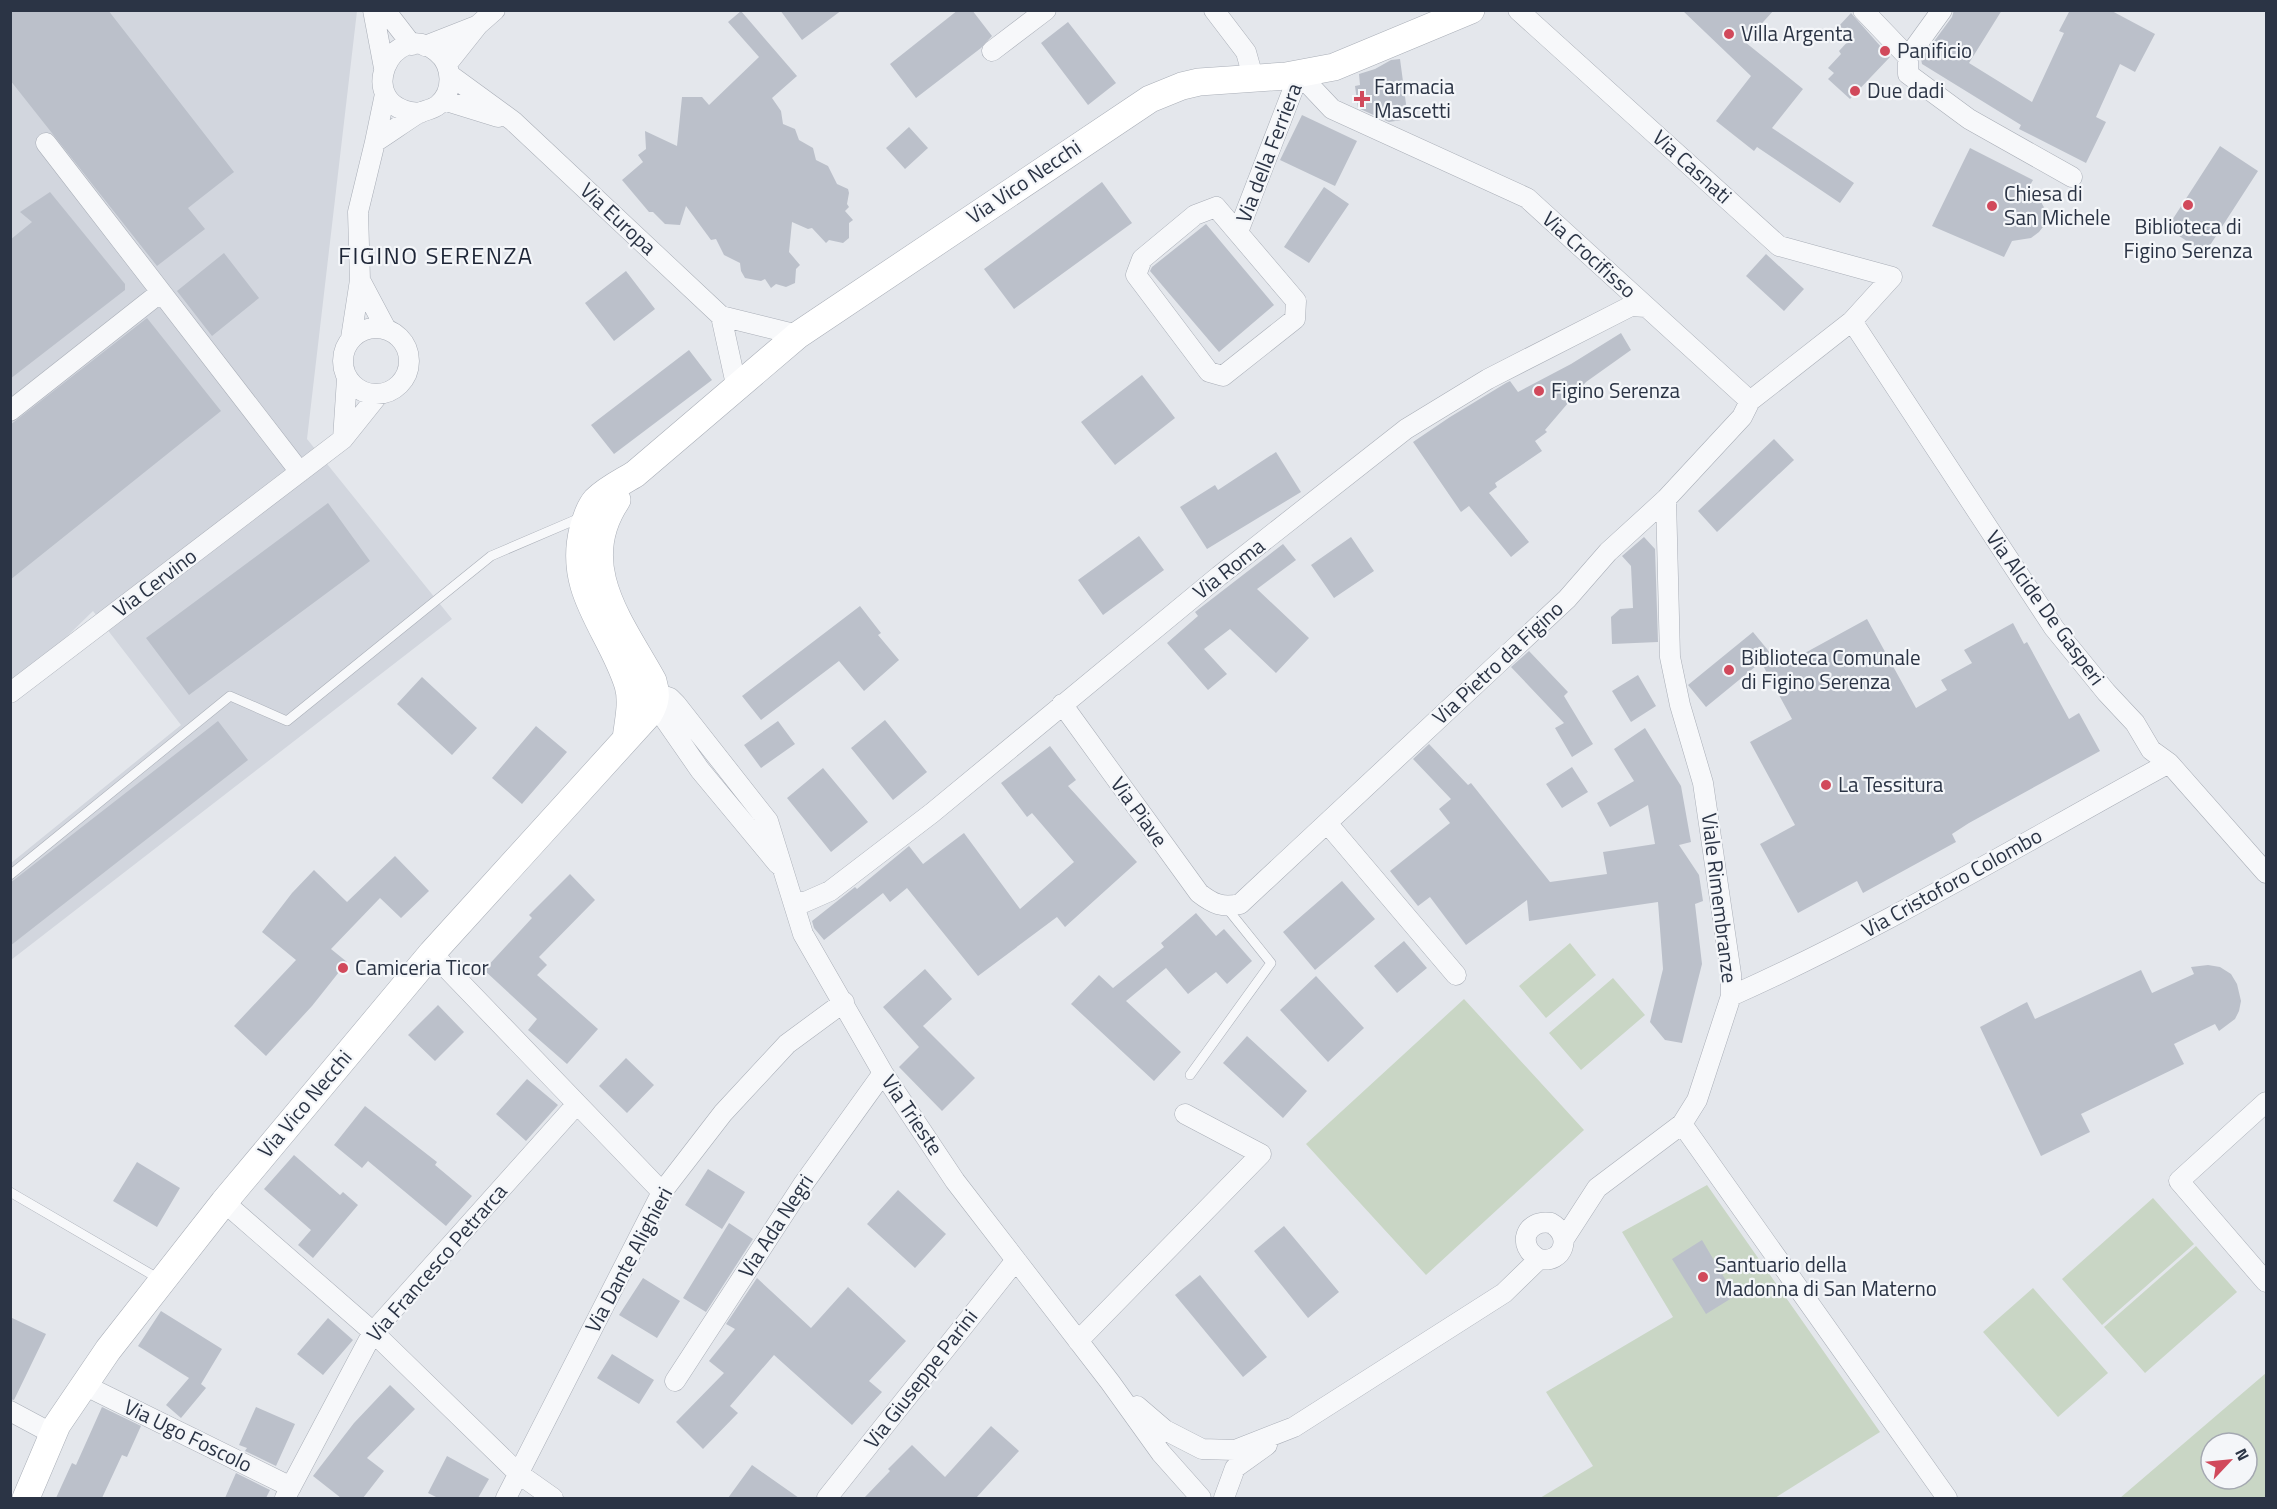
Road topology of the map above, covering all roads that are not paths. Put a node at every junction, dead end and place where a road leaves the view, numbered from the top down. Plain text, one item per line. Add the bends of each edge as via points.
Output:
1 (373, 10) edge
2 (385, 10) edge
3 (495, 10) edge
4 (1046, 10) edge
5 (1214, 10) edge
6 (1471, 10) edge
7 (1518, 10) edge
8 (1863, 10) edge
9 (1942, 10) edge
10 (478, 25) junction
11 (419, 45) junction
12 (992, 51) dead end
13 (1908, 57) junction
14 (384, 68) junction
15 (448, 69) junction
16 (1299, 74) junction
17 (1253, 77) junction
18 (385, 94) junction
19 (443, 100) junction
20 (420, 113) junction
21 (513, 121) junction
22 (375, 142) junction
23 (46, 143) dead end
24 (2072, 177) dead end
25 (1238, 232) junction
26 (360, 280) junction
27 (161, 292) junction
28 (1646, 307) junction
29 (722, 316) junction
30 (1852, 321) junction
31 (386, 329) junction
32 (798, 335) junction
33 (351, 338) junction
34 (347, 379) junction
35 (737, 389) junction
36 (379, 394) junction
37 (1750, 401) junction
38 (10, 411) edge
39 (343, 439) junction
40 (300, 472) junction
41 (635, 474) junction
42 (1666, 499) junction
43 (587, 514) junction
44 (603, 630) junction
45 (10, 693) edge
46 (653, 698) junction
47 (1062, 704) junction
48 (627, 730) junction
49 (2169, 763) junction
50 (1327, 823) junction
51 (2266, 873) edge
52 (10, 875) edge
53 (788, 885) junction
54 (1226, 907) junction
55 (432, 953) junction
56 (1456, 975) dead end
57 (1731, 996) junction
58 (844, 1002) junction
59 (883, 1073) junction
60 (1190, 1074) dead end
61 (2266, 1102) edge
62 (576, 1104) junction
63 (1185, 1114) dead end
64 (1682, 1124) junction
65 (1597, 1188) junction
66 (10, 1192) edge
67 (662, 1192) junction
68 (224, 1202) junction
69 (1551, 1223) junction
70 (1564, 1239) junction
71 (1533, 1253) junction
72 (1016, 1260) junction
73 (162, 1281) junction
74 (2266, 1282) edge
75 (373, 1332) junction
76 (1078, 1341) junction
77 (675, 1381) dead end
78 (1110, 1382) junction
79 (84, 1385) junction
80 (10, 1411) edge
81 (1294, 1427) junction
82 (53, 1434) junction
83 (519, 1474) junction
84 (288, 1492) edge
85 (26, 1498) edge
86 (506, 1498) edge
87 (553, 1498) edge
88 (827, 1498) edge
89 (1201, 1498) edge
90 (1224, 1498) edge
91 (1947, 1498) edge

1 - 14 street
2 - 11 street
3 - 10 street
4 - 12 street
5 - 17 street via 1246,52
6 - 16 street, Via Vico Necchi via 1334,67
7 - 30 street, Via Casnati via 1779,246 1892,277
8 - 13 street
9 - 13 street
10 - 11 street
10 - 15 street
11 - 14 street via 401,48
11 - 15 street via 438,52
13 - 24 street via 1908,74 1969,119
14 - 18 street
15 - 19 street via 448,90
15 - 21 street, Via Europa
16 - 17 street, Via Vico Necchi
16 - 25 street, Via della Ferriera
16 - 28 street, Via Crocifisso via 1332,109 1527,198
17 - 32 street, Via Vico Necchi via 1182,86 1150,99
18 - 20 street via 394,105
18 - 22 street, Via Cervino
19 - 20 street
19 - 21 street
20 - 22 street
21 - 29 street, Via Europa
22 - 26 street, Via Cervino via 358,212
23 - 27 street
25 - 25 street, Via della Ferriera via 1296,301 1295,319 1224,376 1209,372 1136,275 1142,259 1195,215 1216,207
26 - 31 street, Via Cervino
26 - 33 street, Via Cervino
27 - 38 street
27 - 40 street
28 - 37 street, Via Crocifisso
28 - 47 street, Via Roma via 1631,306 1508,369 1406,429
29 - 32 street, Via Europa
29 - 35 street
30 - 37 street
30 - 49 street, Via Alcide De Gasperi via 2054,628 2135,723 2151,750
31 - 33 street via 373,327
31 - 36 street, Via Cervino via 406,346 409,367 398,386
32 - 35 street, Via Vico Necchi
33 - 34 street, Via Cervino via 342,366
34 - 36 street via 364,392
34 - 39 street, Via Cervino
35 - 41 street, Via Vico Necchi
36 - 39 street, Via Cervino
37 - 42 street, Via Pietro da Figino via 1743,417
39 - 40 street, Via Cervino
40 - 45 street, Via Cervino
41 - 43 street, Via Vico Necchi via 610,489
41 - 46 street, Via Vico Necchi via 605,522 598,548 599,565 607,596 653,681
42 - 50 street, Via Pietro da Figino via 1608,552 1567,598
42 - 57 street, Viale Rimembranze via 1670,657 1703,783 1714,844
43 - 44 street, Via Vico Necchi via 580,567 584,588
43 - 52 lane via 491,556 287,721 230,696
44 - 46 street, Via Vico Necchi via 622,649
44 - 48 street, Via Vico Necchi via 628,685
46 - 48 street, Via Vico Necchi via 649,714
46 - 53 street, Via Trieste via 700,770
47 - 53 street, Via Roma via 844,882 805,902
47 - 54 street, Via Piave via 1199,893
48 - 55 street, Via Vico Necchi
49 - 51 street, Via Alcide De Gasperi
49 - 57 street, Via Cristoforo Colombo via 1862,934
50 - 54 street via 1240,904
50 - 56 street
53 - 58 street, Via Trieste via 803,934
54 - 60 lane, Via Piave via 1271,963
55 - 62 street
55 - 68 street, Via Vico Necchi
57 - 64 street, Viale Rimembranze via 1697,1100
58 - 59 street, Via Trieste
58 - 67 street, Via Dante Alighieri via 787,1044 723,1113
59 - 72 street, Via Trieste via 955,1181
59 - 77 street, Via Ada Negri via 804,1183
61 - 74 street via 2179,1181
62 - 67 street
62 - 75 street, Via Francesco Petrarca
63 - 76 street via 1261,1154
64 - 65 street, Viale Rimembranze
64 - 91 street
65 - 69 street
65 - 70 street, Viale Rimembranze
66 - 73 lane
67 - 83 street, Via Dante Alighieri
68 - 73 street, Via Vico Necchi
68 - 75 street
69 - 70 street
69 - 71 street via 1530,1228 1526,1241
70 - 71 street via 1554,1258 1545,1260
71 - 81 street via 1504,1293
72 - 76 street, Via Trieste
72 - 88 street, Via Giuseppe Parini
73 - 79 street, Via Vico Necchi
75 - 83 street
75 - 84 street, Via Francesco Petrarca
76 - 78 street, Via Trieste
78 - 81 street via 1165,1430 1202,1449 1234,1450
78 - 89 street via 1161,1453
79 - 82 street, Via Vico Necchi
79 - 84 street, Via Ugo Foscolo
80 - 82 street
81 - 90 street via 1235,1468
82 - 85 street, Via Vico Necchi
83 - 86 street, Via Dante Alighieri
83 - 87 street

